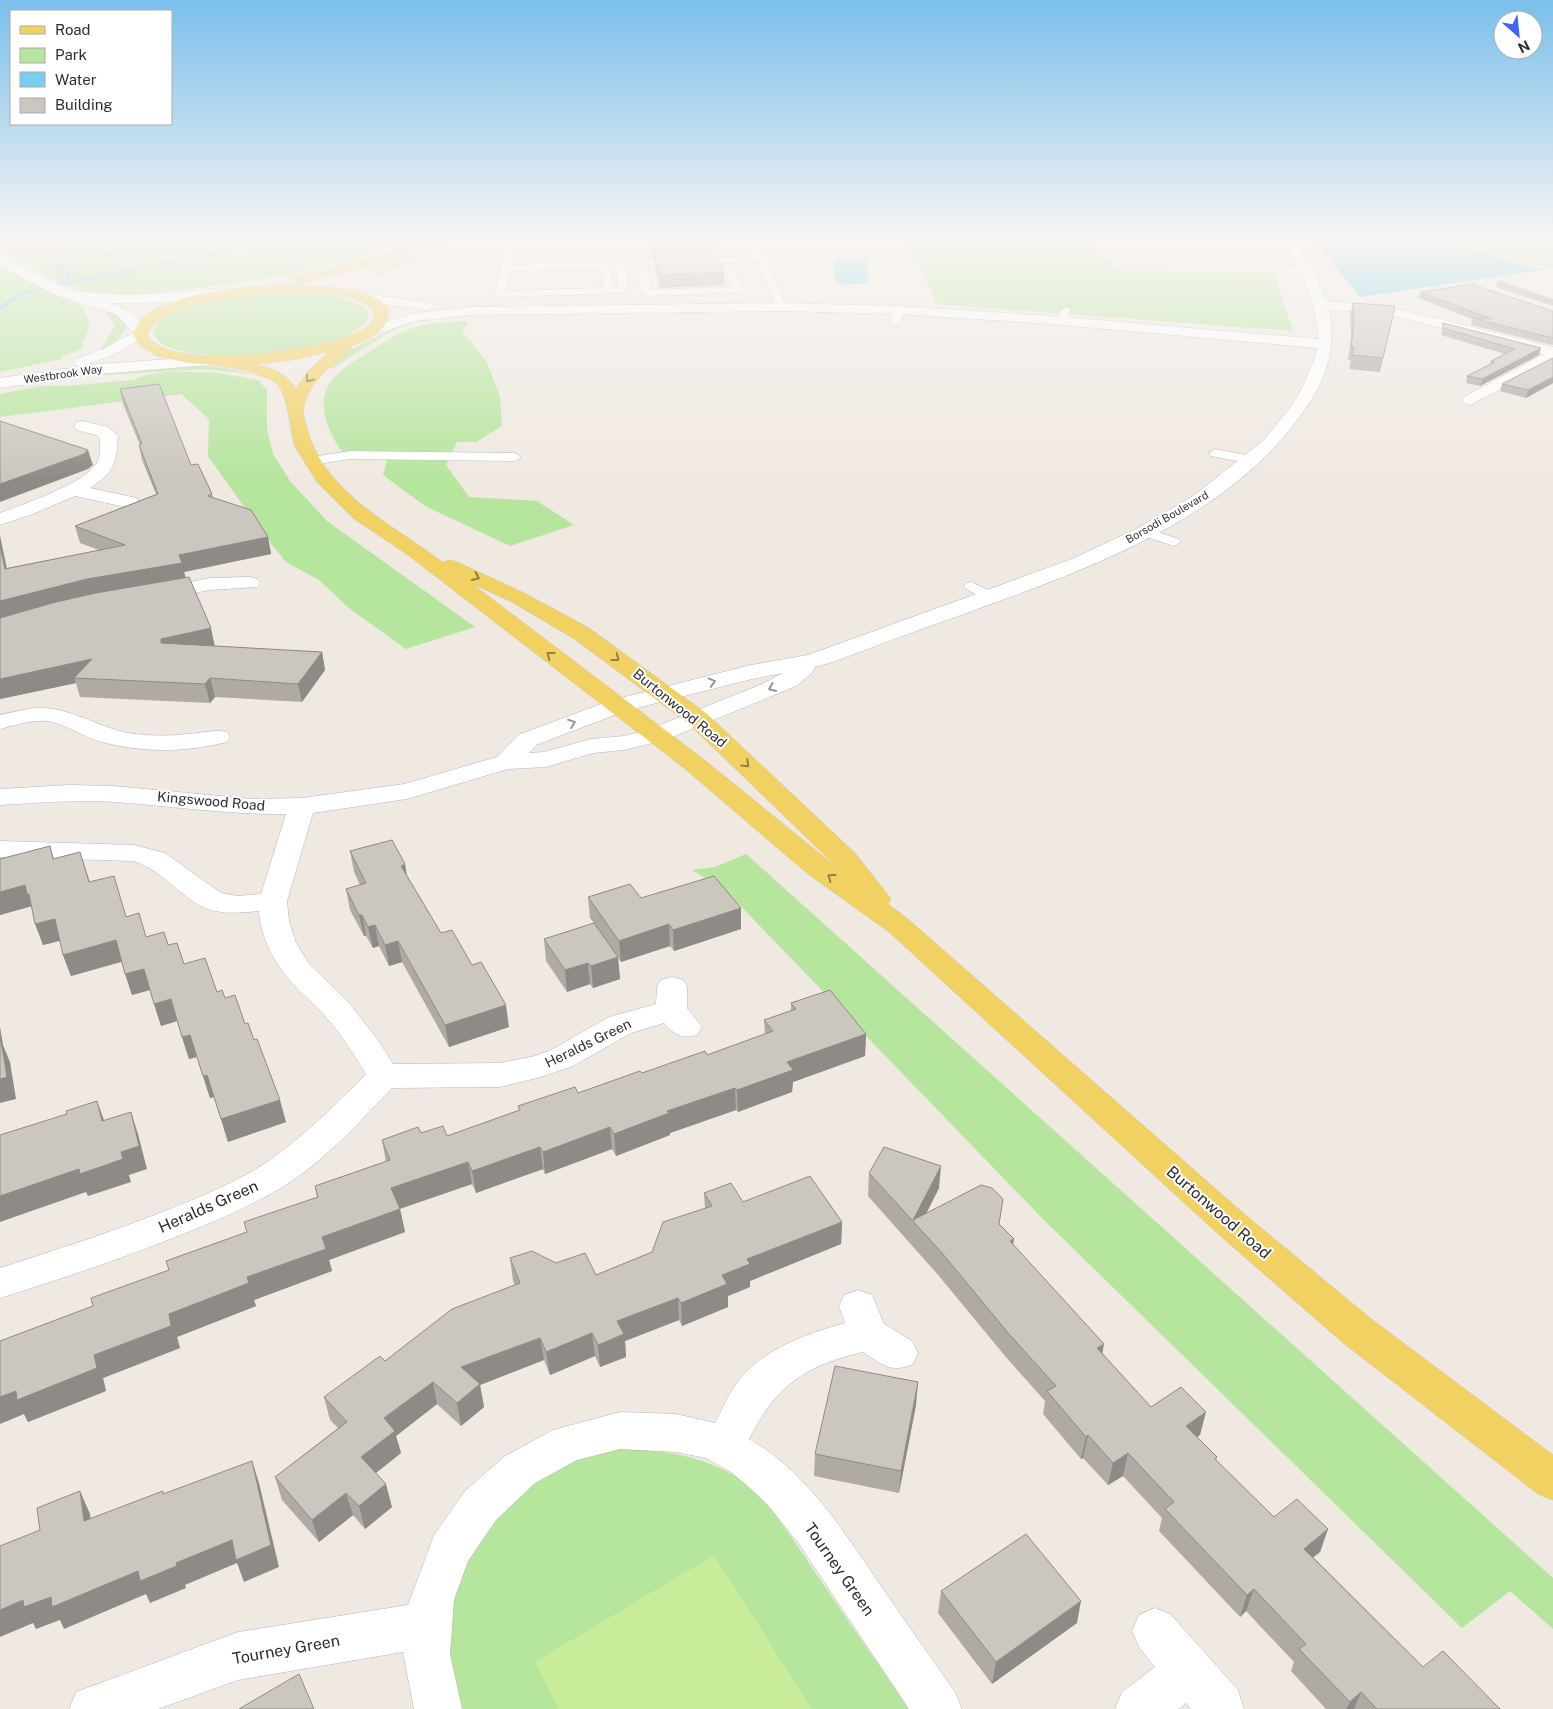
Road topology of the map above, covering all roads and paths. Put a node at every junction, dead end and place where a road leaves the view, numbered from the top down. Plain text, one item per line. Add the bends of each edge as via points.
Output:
1 (132, 321) edge
2 (148, 321) edge
3 (380, 321) edge
4 (401, 321) edge
5 (1116, 321) edge
6 (1325, 321) edge
7 (1427, 321) edge
8 (140, 332) junction
9 (364, 335) junction
10 (1325, 344) junction
11 (1553, 354) edge
12 (217, 361) junction
13 (0, 383) edge
14 (1470, 400) dead end
15 (295, 407) junction
16 (80, 426) dead end
17 (1215, 453) dead end
18 (515, 457) dead end
19 (1252, 460) junction
20 (312, 461) junction
21 (75, 490) junction
22 (130, 502) dead end
23 (0, 518) edge
24 (1145, 532) junction
25 (1174, 542) dead end
26 (415, 551) junction
27 (252, 583) dead end
28 (971, 586) dead end
29 (990, 596) junction
30 (139, 598) edge
31 (812, 661) junction
32 (665, 695) junction
33 (617, 706) junction
34 (698, 719) junction
35 (0, 722) edge
36 (656, 735) junction
37 (225, 736) dead end
38 (506, 762) junction
39 (0, 797) edge
40 (302, 806) junction
41 (0, 849) edge
42 (273, 902) junction
43 (899, 926) junction
44 (677, 1008) dead end
45 (384, 1076) junction
46 (0, 1283) edge
47 (875, 1331) dead end
48 (724, 1446) junction
49 (1553, 1480) edge
50 (428, 1625) junction
51 (1155, 1631) dead end
52 (1189, 1671) junction
53 (1221, 1707) dead end
54 (92, 1709) edge
55 (438, 1709) edge
56 (938, 1709) edge
57 (1140, 1709) edge

1 - 8 street
2 - 8 main road
3 - 9 main road
4 - 9 street
5 - 10 street
6 - 10 street, Borsodi Boulevard
7 - 11 street
8 - 12 main road via 144,343 159,352
8 - 13 street, Westbrook Way via 95,358
9 - 12 main road via 298,355
9 -> 15 main road via 317,369
10 - 19 street, Borsodi Boulevard via 1314,382 1300,406 1270,444
11 - 14 street
12 - 13 street, Westbrook Way via 99,369
12 - 15 main road, Burtonwood Road via 248,366 276,376 290,391
15 - 20 main road, Burtonwood Road via 303,445
16 - 21 street via 102,431 108,436 108,461 94,478
17 - 19 lane
18 - 20 lane via 483,452 350,455
19 - 24 street, Borsodi Boulevard via 1200,500
20 - 26 main road, Burtonwood Road via 323,478 360,514
21 - 22 street
21 - 23 street
24 - 25 lane
24 - 29 street, Borsodi Boulevard via 1079,563
26 -> 32 main road, Burtonwood Road via 494,585 581,633
33 -> 26 main road, Burtonwood Road
27 - 30 street via 210,584
28 - 29 lane
29 - 31 street, Borsodi Boulevard
32 -> 31 street, Borsodi Boulevard via 751,672
31 -> 34 street, Borsodi Boulevard via 788,681
32 - 33 street, Borsodi Boulevard
32 - 34 main road, Burtonwood Road
33 - 36 main road, Burtonwood Road
38 -> 33 street, Kingswood Road via 528,740
34 - 36 street, Borsodi Boulevard
34 -> 43 main road, Burtonwood Road via 845,859
35 - 37 street via 30,715 55,716 106,736 136,742 191,743
36 - 38 street, Kingswood Road via 624,744 591,746 546,759
43 -> 36 main road, Burtonwood Road via 818,868
38 - 40 street, Kingswood Road via 407,791
39 - 40 street, Kingswood Road via 113,794 253,807
40 - 42 street
41 - 42 street via 134,853 155,860 212,900 237,905
42 - 45 street via 281,943 298,971 338,1009
43 - 49 main road, Burtonwood Road via 1221,1215 1356,1330
44 - 45 street, Heralds Green via 620,1025 562,1058 518,1072
45 - 46 street, Heralds Green via 306,1151 262,1182 218,1205 147,1234
47 - 48 street via 824,1345 790,1360 770,1374 754,1393
48 - 50 street, Tourney Green via 676,1432 630,1429 597,1433 564,1444 532,1461 500,1486 470,1516 449,1550 435,1585
48 - 56 street, Tourney Green via 756,1467 791,1501 816,1532
50 - 54 street, Tourney Green via 238,1656
50 - 55 street, Tourney Green via 426,1662
51 - 52 street
52 - 53 street
52 - 57 street

